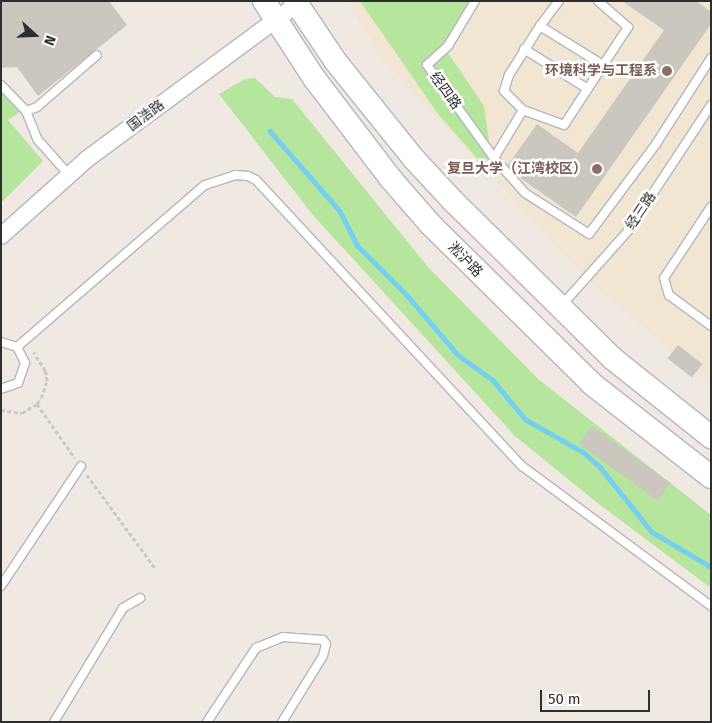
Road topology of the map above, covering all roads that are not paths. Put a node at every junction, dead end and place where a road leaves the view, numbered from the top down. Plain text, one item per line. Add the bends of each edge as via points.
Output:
1 (475, 1) edge
2 (559, 1) edge
3 (598, 1) edge
4 (296, 3) edge
5 (269, 11) edge
6 (540, 26) junction
7 (524, 49) junction
8 (97, 56) dead end
9 (711, 58) edge
10 (603, 65) junction
11 (1, 85) edge
12 (588, 89) junction
13 (711, 105) edge
14 (523, 110) junction
15 (26, 111) junction
16 (494, 158) junction
17 (69, 175) junction
18 (711, 207) edge
19 (1, 236) edge
20 (559, 308) junction
21 (711, 326) edge
22 (1, 342) edge
23 (21, 344) junction
24 (1, 389) edge
25 (711, 438) edge
26 (81, 466) road end
27 (711, 477) edge
28 (1, 586) edge
29 (140, 598) dead end
30 (711, 606) edge
31 (54, 722) edge
32 (207, 722) edge
33 (282, 722) edge

1 - 16 lane, 经四路 via 448,46 427,65
2 - 6 lane
3 - 10 lane via 628,28
4 - 5 street, 国浩路
4 - 20 main road via 336,62 414,159
5 - 17 street, 国浩路
5 - 27 main road, 淞沪路 via 391,179 431,225 592,384
6 - 7 lane
6 - 10 lane
7 - 12 lane
7 - 14 lane via 504,92
8 - 15 lane
9 - 16 lane via 656,144 589,234 525,194
10 - 12 lane
11 - 15 lane
12 - 14 lane via 564,125
13 - 20 lane, 经三路 via 628,232
14 - 16 lane
15 - 17 lane via 38,140
17 - 19 street, 国浩路
18 - 21 lane via 664,278 669,295
20 - 25 main road via 612,358
22 - 23 lane
23 - 24 lane via 23,374 13,388
23 - 30 lane via 205,186 236,175 248,176 256,180 522,466
26 - 28 lane
29 - 31 lane via 123,608
32 - 33 lane via 250,653 261,645 292,636 324,640 323,656

